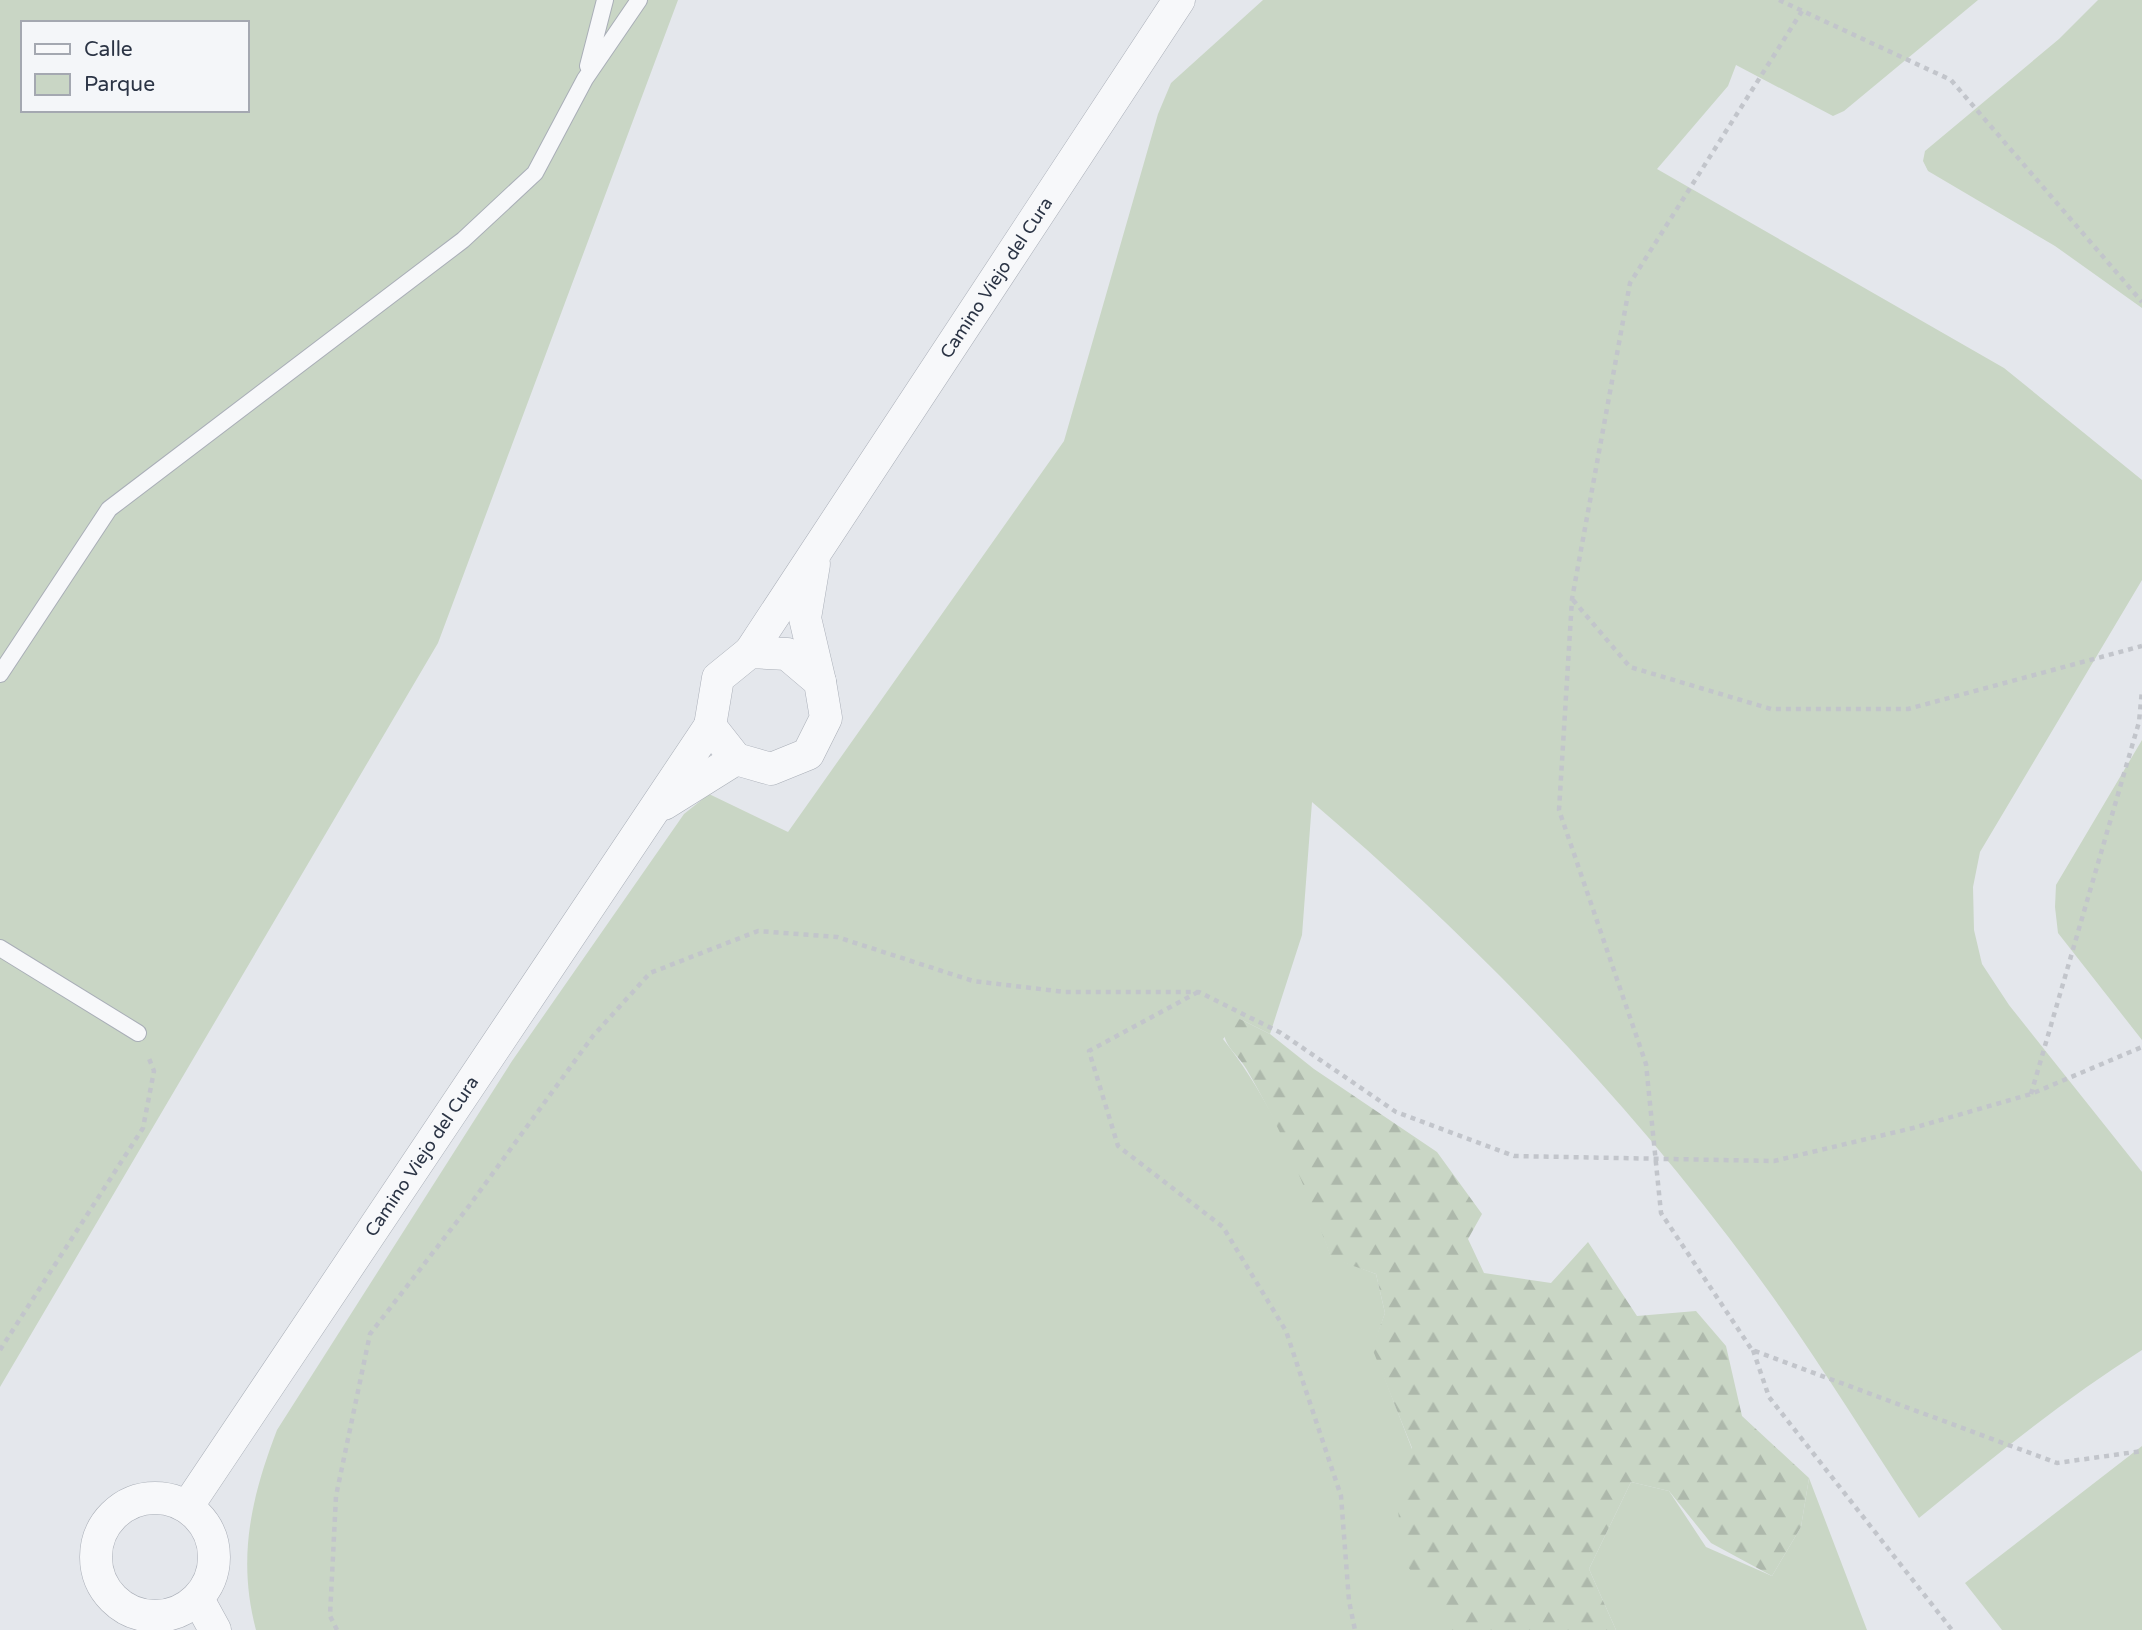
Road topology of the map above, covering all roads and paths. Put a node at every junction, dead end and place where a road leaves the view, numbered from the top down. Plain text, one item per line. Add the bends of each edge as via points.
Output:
1 (605, 0) edge
2 (639, 0) edge
3 (1179, 0) edge
4 (1779, 0) edge
5 (1802, 11) junction
6 (585, 79) junction
7 (2142, 302) edge
8 (815, 556) junction
9 (1572, 600) junction
10 (2142, 646) edge
11 (750, 652) junction
12 (0, 674) edge
13 (820, 682) junction
14 (2142, 690) edge
15 (710, 726) junction
16 (736, 759) junction
17 (657, 809) junction
18 (0, 948) edge
19 (1199, 992) junction
20 (138, 1032) joint
21 (2142, 1047) edge
22 (2031, 1094) junction
23 (1656, 1159) junction
24 (0, 1350) edge
25 (1752, 1350) junction
26 (2142, 1451) edge
27 (187, 1507) junction
28 (198, 1599) junction
29 (215, 1630) edge
30 (337, 1630) edge
31 (1355, 1630) edge
32 (1952, 1630) edge

1 - 6 lane
2 - 6 lane
3 - 8 street, Camino Viejo del Cura
4 - 5 path
5 - 7 path via 1951,80
5 - 9 path via 1630,283
6 - 12 lane via 535,173 463,240 109,509
8 - 11 street, Camino Viejo del Cura
8 - 13 street, Camino Viejo del Cura via 805,618
9 - 10 path via 1630,667 1772,709 1908,709
9 - 23 path via 1559,810 1646,1064
11 - 13 street via 787,654
11 - 15 street via 718,678
13 - 16 street via 826,718 808,754 771,769
14 - 22 path via 2139,722
15 - 16 street
15 - 17 street, Camino Viejo del Cura
16 - 17 street, Camino Viejo del Cura
17 - 27 street, Camino Viejo del Cura
18 - 20 lane
19 - 23 path via 1281,1033 1396,1112 1514,1156
19 - 30 path via 1065,992 974,981 837,937 758,931 650,973 593,1036 370,1334 336,1496 330,1616
19 - 31 path via 1089,1051 1118,1146 1223,1227 1286,1331 1341,1496
20 - 24 path via 155,1071 143,1128
21 - 22 path
22 - 23 path via 1774,1161
23 - 25 path via 1661,1213
25 - 26 path via 2057,1463
25 - 32 path via 1769,1397
27 - 28 street via 210,1533 215,1550 214,1567
27 - 28 street via 147,1498 127,1504 111,1516 97,1544 97,1575 122,1607 141,1615 181,1611
28 - 29 street

